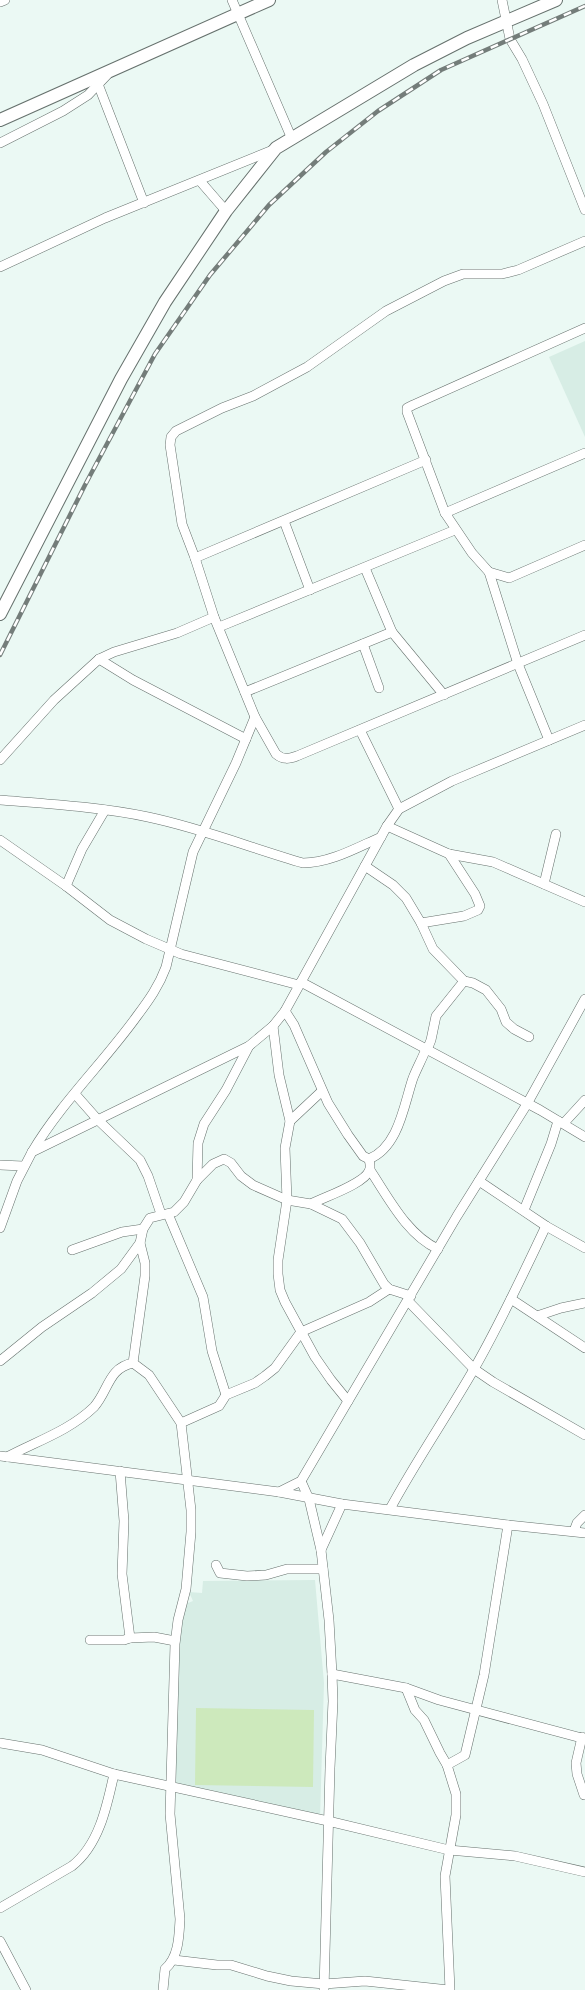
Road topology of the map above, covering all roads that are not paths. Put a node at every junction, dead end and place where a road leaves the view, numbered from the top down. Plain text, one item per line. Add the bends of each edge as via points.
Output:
1 (5, 0) edge
2 (232, 0) edge
3 (269, 0) edge
4 (502, 0) edge
5 (556, 0) edge
6 (0, 2) edge
7 (238, 13) junction
8 (507, 22) junction
9 (112, 70) junction
10 (98, 84) junction
11 (0, 120) edge
12 (292, 139) junction
13 (0, 142) edge
14 (276, 148) junction
15 (200, 181) junction
16 (144, 203) junction
17 (585, 210) edge
18 (226, 212) junction
19 (585, 241) edge
20 (0, 267) edge
21 (585, 328) edge
22 (585, 453) edge
23 (426, 460) junction
24 (445, 513) junction
25 (284, 521) junction
26 (455, 530) junction
27 (585, 545) edge
28 (196, 558) junction
29 (365, 568) junction
30 (489, 572) junction
31 (310, 590) junction
32 (0, 614) edge
33 (214, 617) junction
34 (219, 627) junction
35 (392, 632) junction
36 (585, 635) edge
37 (363, 644) junction
38 (99, 659) junction
39 (518, 664) junction
40 (379, 688) dead end
41 (245, 692) junction
42 (444, 695) junction
43 (255, 717) junction
44 (585, 724) edge
45 (360, 730) junction
46 (246, 739) junction
47 (549, 740) junction
48 (0, 760) edge
49 (0, 800) edge
50 (399, 809) junction
51 (105, 810) junction
52 (387, 826) junction
53 (204, 831) junction
54 (556, 834) dead end
55 (381, 837) junction
56 (0, 840) edge
57 (449, 854) junction
58 (365, 866) junction
59 (544, 884) junction
60 (66, 886) junction
61 (585, 902) edge
62 (421, 923) junction
63 (170, 949) junction
64 (464, 981) junction
65 (300, 984) junction
66 (585, 999) edge
67 (286, 1011) junction
68 (273, 1026) junction
69 (529, 1037) dead end
70 (249, 1046) junction
71 (427, 1049) junction
72 (322, 1092) junction
73 (75, 1094) junction
74 (585, 1100) edge
75 (527, 1104) junction
76 (98, 1120) junction
77 (290, 1121) junction
78 (561, 1122) junction
79 (585, 1137) edge
80 (32, 1152) junction
81 (369, 1159) junction
82 (0, 1166) edge
83 (23, 1166) junction
84 (370, 1170) junction
85 (197, 1180) junction
86 (479, 1181) junction
87 (288, 1200) junction
88 (311, 1204) junction
89 (524, 1210) junction
90 (165, 1214) junction
91 (546, 1226) junction
92 (0, 1228) edge
93 (143, 1229) junction
94 (140, 1243) junction
95 (585, 1248) edge
96 (438, 1249) junction
97 (72, 1250) dead end
98 (389, 1289) junction
99 (409, 1298) junction
100 (512, 1299) junction
101 (585, 1303) edge
102 (537, 1316) junction
103 (301, 1332) junction
104 (585, 1348) edge
105 (0, 1362) edge
106 (133, 1363) junction
107 (474, 1369) junction
108 (226, 1395) junction
109 (348, 1401) junction
110 (181, 1423) junction
111 (585, 1435) edge
112 (4, 1456) edge
113 (120, 1471) junction
114 (187, 1481) junction
115 (301, 1481) junction
116 (279, 1492) junction
117 (309, 1498) junction
118 (342, 1504) junction
119 (390, 1510) junction
120 (585, 1515) edge
121 (508, 1525) junction
122 (574, 1531) junction
123 (585, 1533) edge
124 (321, 1550) junction
125 (216, 1566) dead end
126 (323, 1569) junction
127 (130, 1638) junction
128 (90, 1640) dead end
129 (175, 1642) junction
130 (332, 1674) junction
131 (406, 1688) junction
132 (476, 1710) junction
133 (583, 1738) edge
134 (0, 1743) edge
135 (448, 1765) junction
136 (114, 1774) junction
137 (171, 1787) junction
138 (584, 1795) edge
139 (328, 1821) junction
140 (449, 1850) junction
141 (585, 1872) edge
142 (0, 1908) edge
143 (0, 1940) edge
144 (174, 1960) junction
145 (324, 1987) edge
146 (26, 1990) edge
147 (163, 1990) edge
148 (449, 1990) edge

1 - 6 street
2 - 7 street
3 - 7 street
4 - 8 street
5 - 8 street
7 - 9 street
7 - 12 street
8 - 12 street via 414,65
8 - 17 street via 510,39 544,104
9 - 10 street
9 - 11 street
10 - 13 street via 88,95 63,111
10 - 16 street
12 - 14 street
14 - 15 street
14 - 18 street
15 - 16 street
15 - 18 street
16 - 20 street
18 - 32 street via 165,302 121,379
19 - 28 street via 518,270 502,274 463,274 444,281 386,311 307,367 176,431 170,445 177,502
21 - 23 street via 407,408
22 - 24 street
23 - 24 street
23 - 25 street
24 - 26 street
25 - 28 street
25 - 31 street
26 - 29 street
26 - 30 street
27 - 30 street via 509,578
28 - 33 street
29 - 31 street
29 - 35 street
30 - 39 street
31 - 34 street
33 - 34 street
33 - 38 street
34 - 41 street
35 - 37 street
35 - 42 street
36 - 39 street
37 - 40 street
37 - 41 street
38 - 46 street
38 - 48 street via 54,700
39 - 42 street
39 - 47 street
41 - 43 street
42 - 45 street
43 - 45 street via 276,754 284,759
43 - 46 street
44 - 47 street
45 - 50 street
46 - 53 street
47 - 50 street via 452,781
49 - 51 street
50 - 52 street
51 - 53 street
51 - 60 street via 82,849
52 - 55 street
52 - 57 street
53 - 55 street via 302,863 330,859
53 - 63 street via 188,870
54 - 59 street
55 - 58 street
56 - 60 street
57 - 59 street via 493,862
57 - 62 street via 480,906 464,916
58 - 62 street via 406,898
58 - 65 street
59 - 61 street
60 - 63 street via 110,920
62 - 64 street via 433,949
63 - 65 street via 222,966
63 - 73 street via 160,984
64 - 69 street via 482,986 501,1009 506,1022
64 - 71 street via 436,1016
65 - 67 street
65 - 71 street
66 - 75 street
67 - 68 street
67 - 72 street
68 - 70 street
68 - 77 street via 279,1075
70 - 76 street
70 - 85 street via 204,1124 198,1143
71 - 75 street
71 - 81 street via 392,1138 387,1146
72 - 77 street
72 - 81 street via 348,1135 363,1156
73 - 76 street
73 - 80 street via 44,1131
74 - 78 street
75 - 78 street
75 - 86 street
76 - 80 street
76 - 90 street via 140,1160
77 - 87 street via 285,1148
78 - 79 street
78 - 89 street
80 - 83 street
81 - 84 street
82 - 83 street
83 - 92 street
84 - 88 street via 364,1178
84 - 96 street via 417,1235
85 - 87 street via 213,1164 224,1159 253,1185
85 - 90 street via 184,1202 174,1212
86 - 89 street
86 - 96 street
87 - 88 street
87 - 103 street via 278,1274 280,1290
88 - 98 street via 342,1220
89 - 91 street
90 - 93 street via 150,1218
90 - 108 street via 203,1297 212,1351
91 - 95 street
91 - 100 street
93 - 94 street
93 - 97 street via 122,1232
94 - 105 street via 122,1269
94 - 106 street via 145,1276
96 - 99 street
98 - 99 street
98 - 103 street via 369,1302
99 - 107 street
99 - 109 street
100 - 102 street
100 - 107 street
101 - 102 street
102 - 104 street
103 - 108 street via 275,1368 256,1384
103 - 109 street
106 - 110 street via 154,1380
106 - 112 street via 113,1373 100,1399 73,1424
107 - 111 street
107 - 119 street
108 - 110 street via 219,1406
109 - 115 street
110 - 114 street
112 - 113 street
113 - 114 street
113 - 127 street via 124,1521 122,1574
114 - 116 street
114 - 129 street via 191,1532 186,1589
115 - 116 street
115 - 117 street
116 - 117 street
117 - 118 street
117 - 124 street
118 - 119 street
118 - 124 street
119 - 121 street
120 - 122 street
121 - 122 street
121 - 132 street
122 - 123 street
124 - 126 street
125 - 126 street via 220,1572 247,1576 266,1576 287,1569
126 - 130 street
127 - 128 street
127 - 129 street via 154,1637
129 - 137 street
130 - 131 street
130 - 139 street
131 - 132 street
131 - 135 street via 415,1710 424,1720
132 - 133 street
132 - 135 street via 465,1755
133 - 138 street via 576,1763
134 - 136 street via 42,1750
135 - 140 street via 456,1794 456,1815
136 - 137 street
136 - 142 street via 102,1821 81,1859
137 - 139 street
137 - 144 street via 170,1814 180,1909 180,1934
139 - 140 street
139 - 145 street
140 - 141 street via 515,1856
140 - 148 street via 444,1876
143 - 146 street
144 - 145 street via 231,1964 267,1976
144 - 147 street via 165,1969
145 - 148 street via 365,1981

